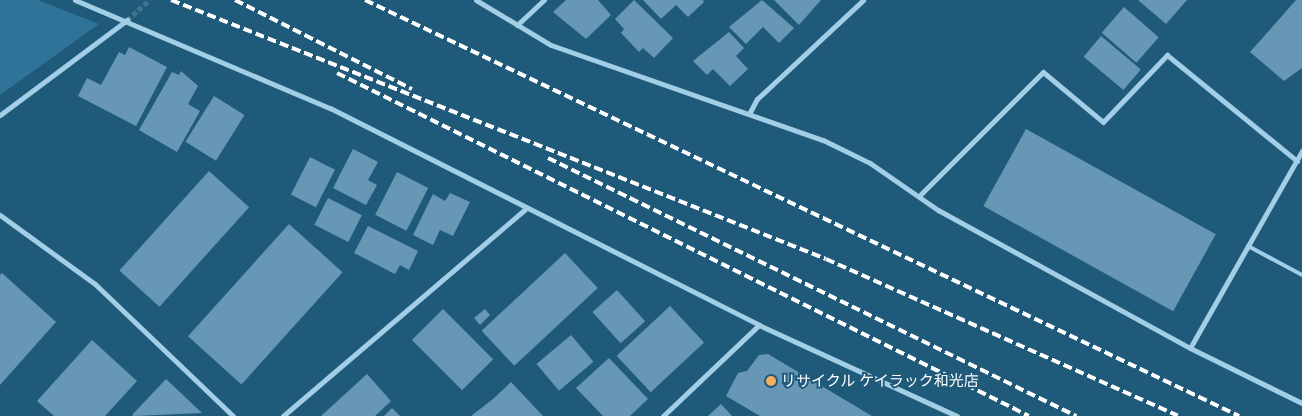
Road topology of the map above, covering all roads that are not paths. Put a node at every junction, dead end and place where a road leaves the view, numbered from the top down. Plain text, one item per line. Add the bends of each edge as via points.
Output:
1 (75, 0) edge
2 (476, 0) edge
3 (544, 0) edge
4 (863, 0) edge
5 (127, 20) junction
6 (517, 25) junction
7 (750, 112) junction
8 (0, 115) edge
9 (1302, 151) edge
10 (1297, 161) junction
11 (920, 196) junction
12 (524, 209) junction
13 (0, 215) edge
14 (1248, 246) junction
15 (1302, 275) edge
16 (759, 325) junction
17 (1190, 348) junction
18 (1302, 403) edge
19 (233, 416) edge
20 (283, 416) edge
21 (663, 416) edge
22 (957, 416) edge

1 - 5 street
2 - 6 street
3 - 6 street
4 - 7 street via 757,99
5 - 8 street
5 - 12 street via 330,108
6 - 7 street via 551,45
7 - 11 street via 870,163
9 - 10 street
10 - 11 street via 1167,55 1103,122 1043,72
10 - 14 street
11 - 17 street via 938,210
12 - 16 street
12 - 20 street
13 - 19 street via 95,284
14 - 15 lane
14 - 17 street
16 - 21 street
16 - 22 street
17 - 18 street

